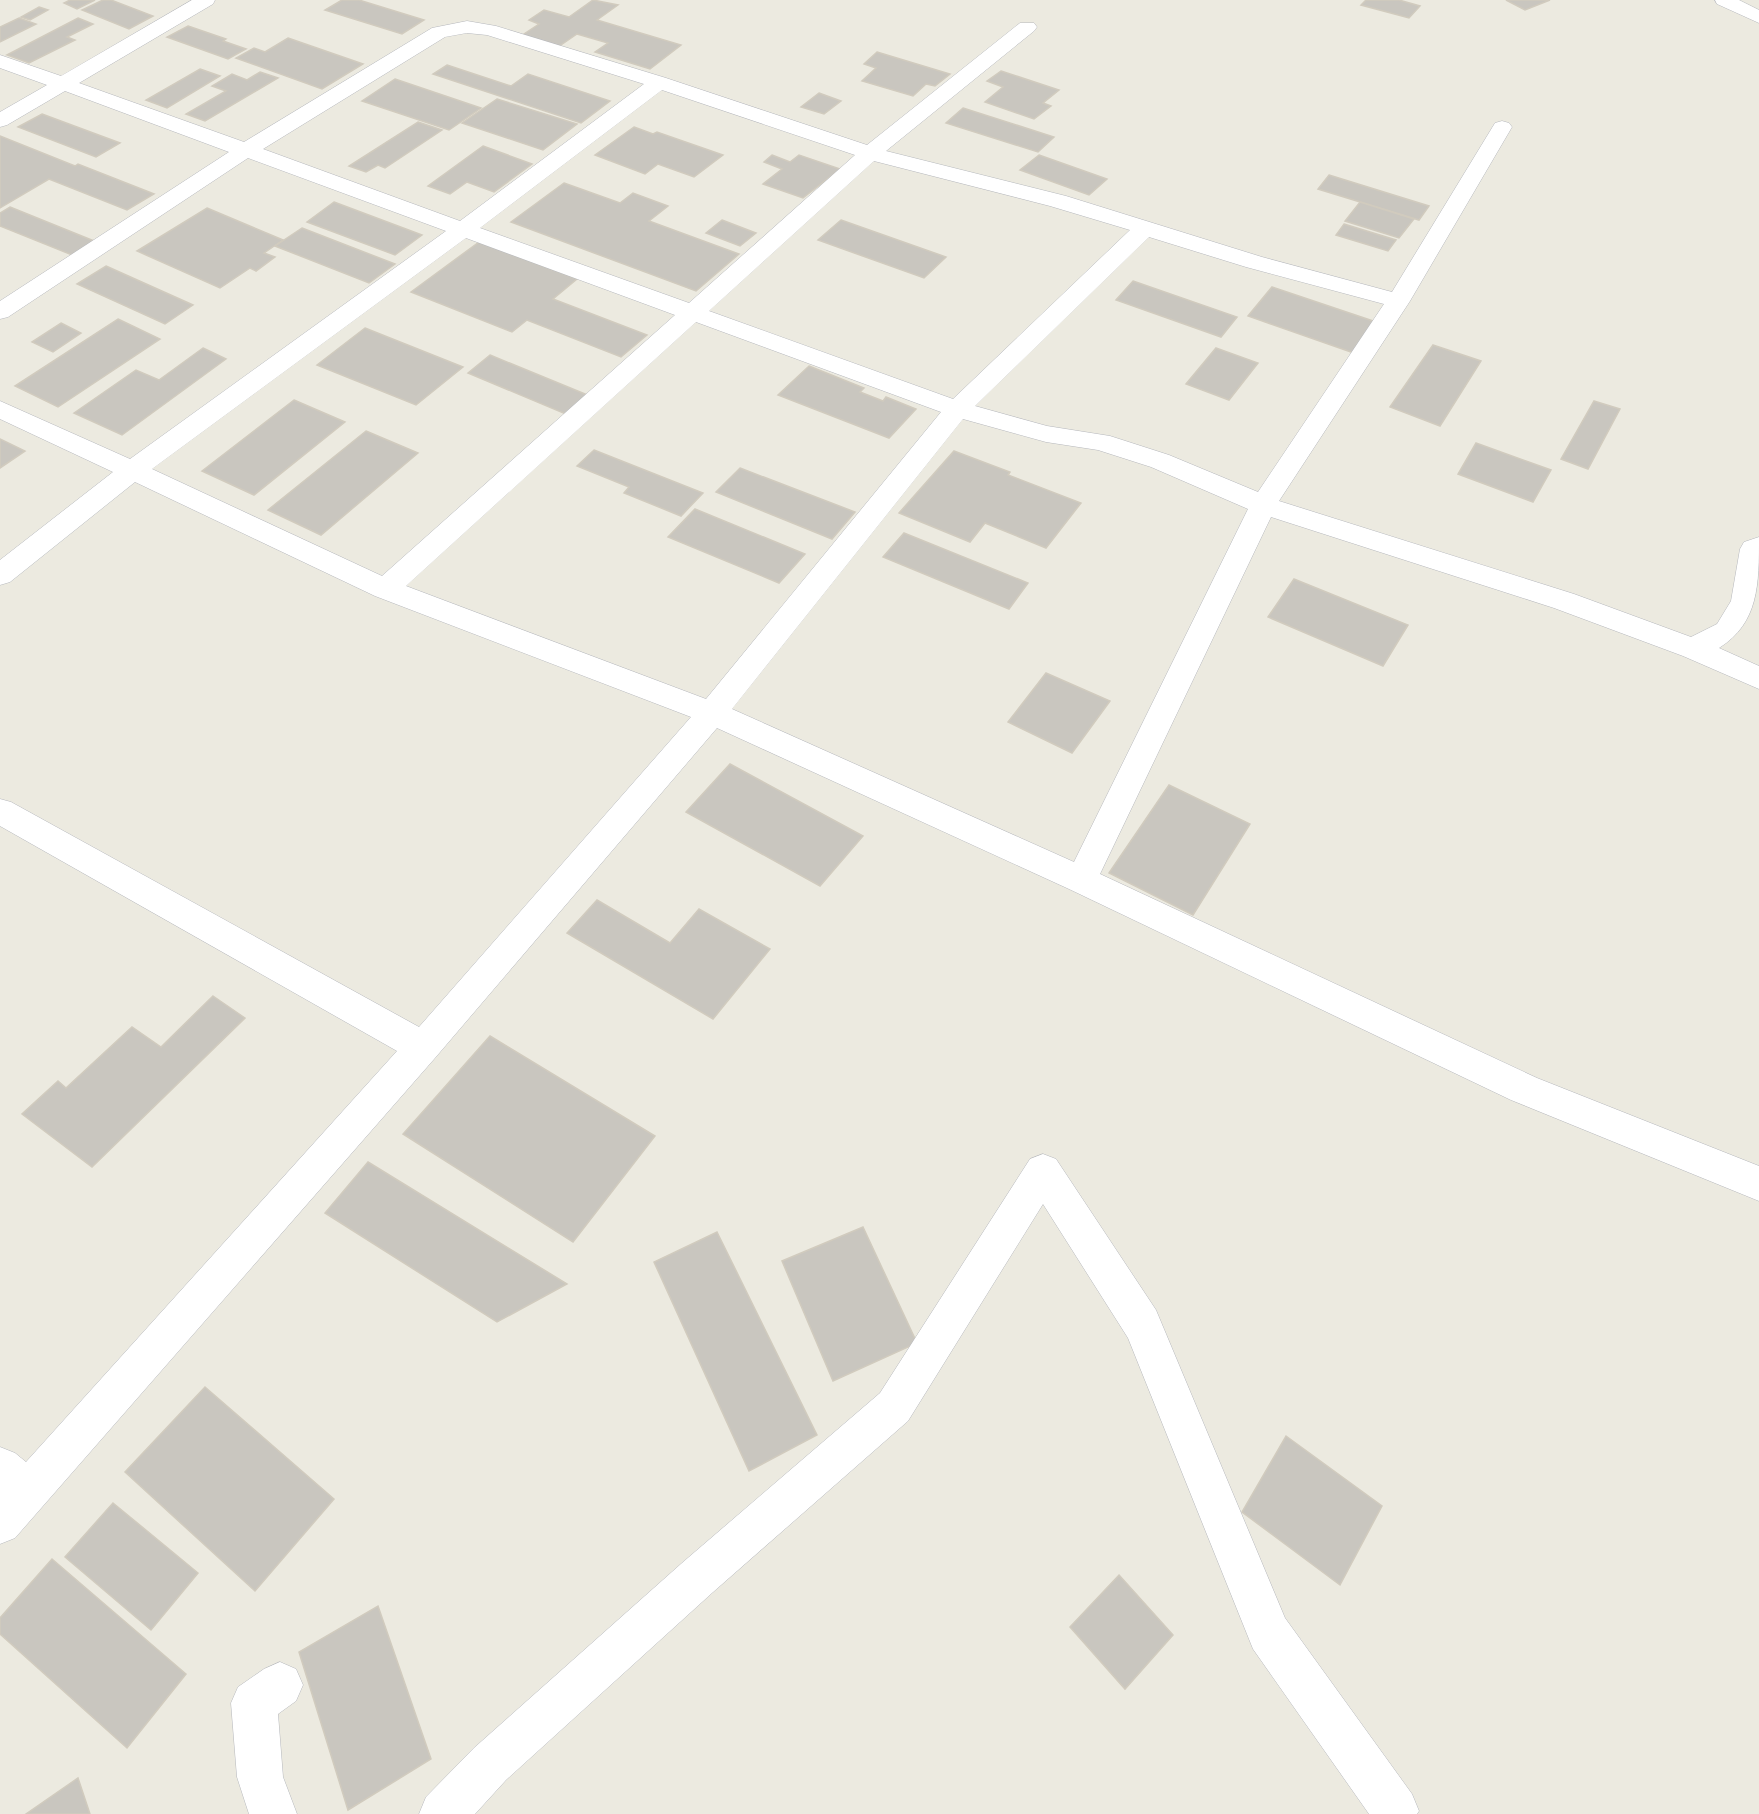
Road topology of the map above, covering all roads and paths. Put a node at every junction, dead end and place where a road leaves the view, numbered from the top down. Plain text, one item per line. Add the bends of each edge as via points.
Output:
1 (206, 0) edge
2 (1724, 0) edge
3 (1759, 17) edge
4 (1027, 27) dead end
5 (0, 61) edge
6 (658, 82) junction
7 (66, 84) junction
8 (0, 121) edge
9 (1502, 127) dead end
10 (248, 149) junction
11 (870, 153) junction
12 (465, 228) junction
13 (1144, 229) junction
14 (1398, 301) junction
15 (694, 311) junction
16 (0, 312) edge
17 (957, 408) junction
18 (0, 409) edge
19 (132, 471) junction
20 (1263, 505) junction
21 (1759, 546) edge
22 (0, 575) edge
23 (385, 589) junction
24 (1693, 649) junction
25 (1759, 678) edge
26 (712, 713) junction
27 (0, 811) edge
28 (1081, 880) junction
29 (423, 1047) junction
30 (1759, 1184) edge
31 (14, 1479) edge
32 (0, 1523) edge
33 (280, 1685) dead end
34 (1394, 1812) edge
35 (273, 1814) edge
36 (443, 1814) edge

1 - 7 street
2 - 3 street
4 - 11 street
5 - 7 street
6 - 10 street via 468,27 439,32
6 - 11 street
6 - 12 street
7 - 8 street
7 - 10 street
9 - 14 street
10 - 12 street
10 - 16 street
11 - 13 street via 1058,201
11 - 15 street
12 - 15 street
12 - 19 street
13 - 14 street
13 - 17 street
14 - 20 street
15 - 17 street
15 - 23 street
17 - 20 street via 1046,434 1101,442 1160,461
17 - 26 street
18 - 19 street
19 - 22 street
19 - 23 street
20 - 24 street via 1564,601
20 - 28 street
21 - 24 street via 1754,549 1745,601 1728,631
23 - 26 street
24 - 25 street
26 - 28 street
26 - 29 street
27 - 29 street
28 - 30 street via 1524,1089
29 - 31 street
31 - 32 street
33 - 35 street via 254,1703 260,1777
34 - 36 street via 1269,1633 1142,1324 1043,1171 894,1407 499,1756

